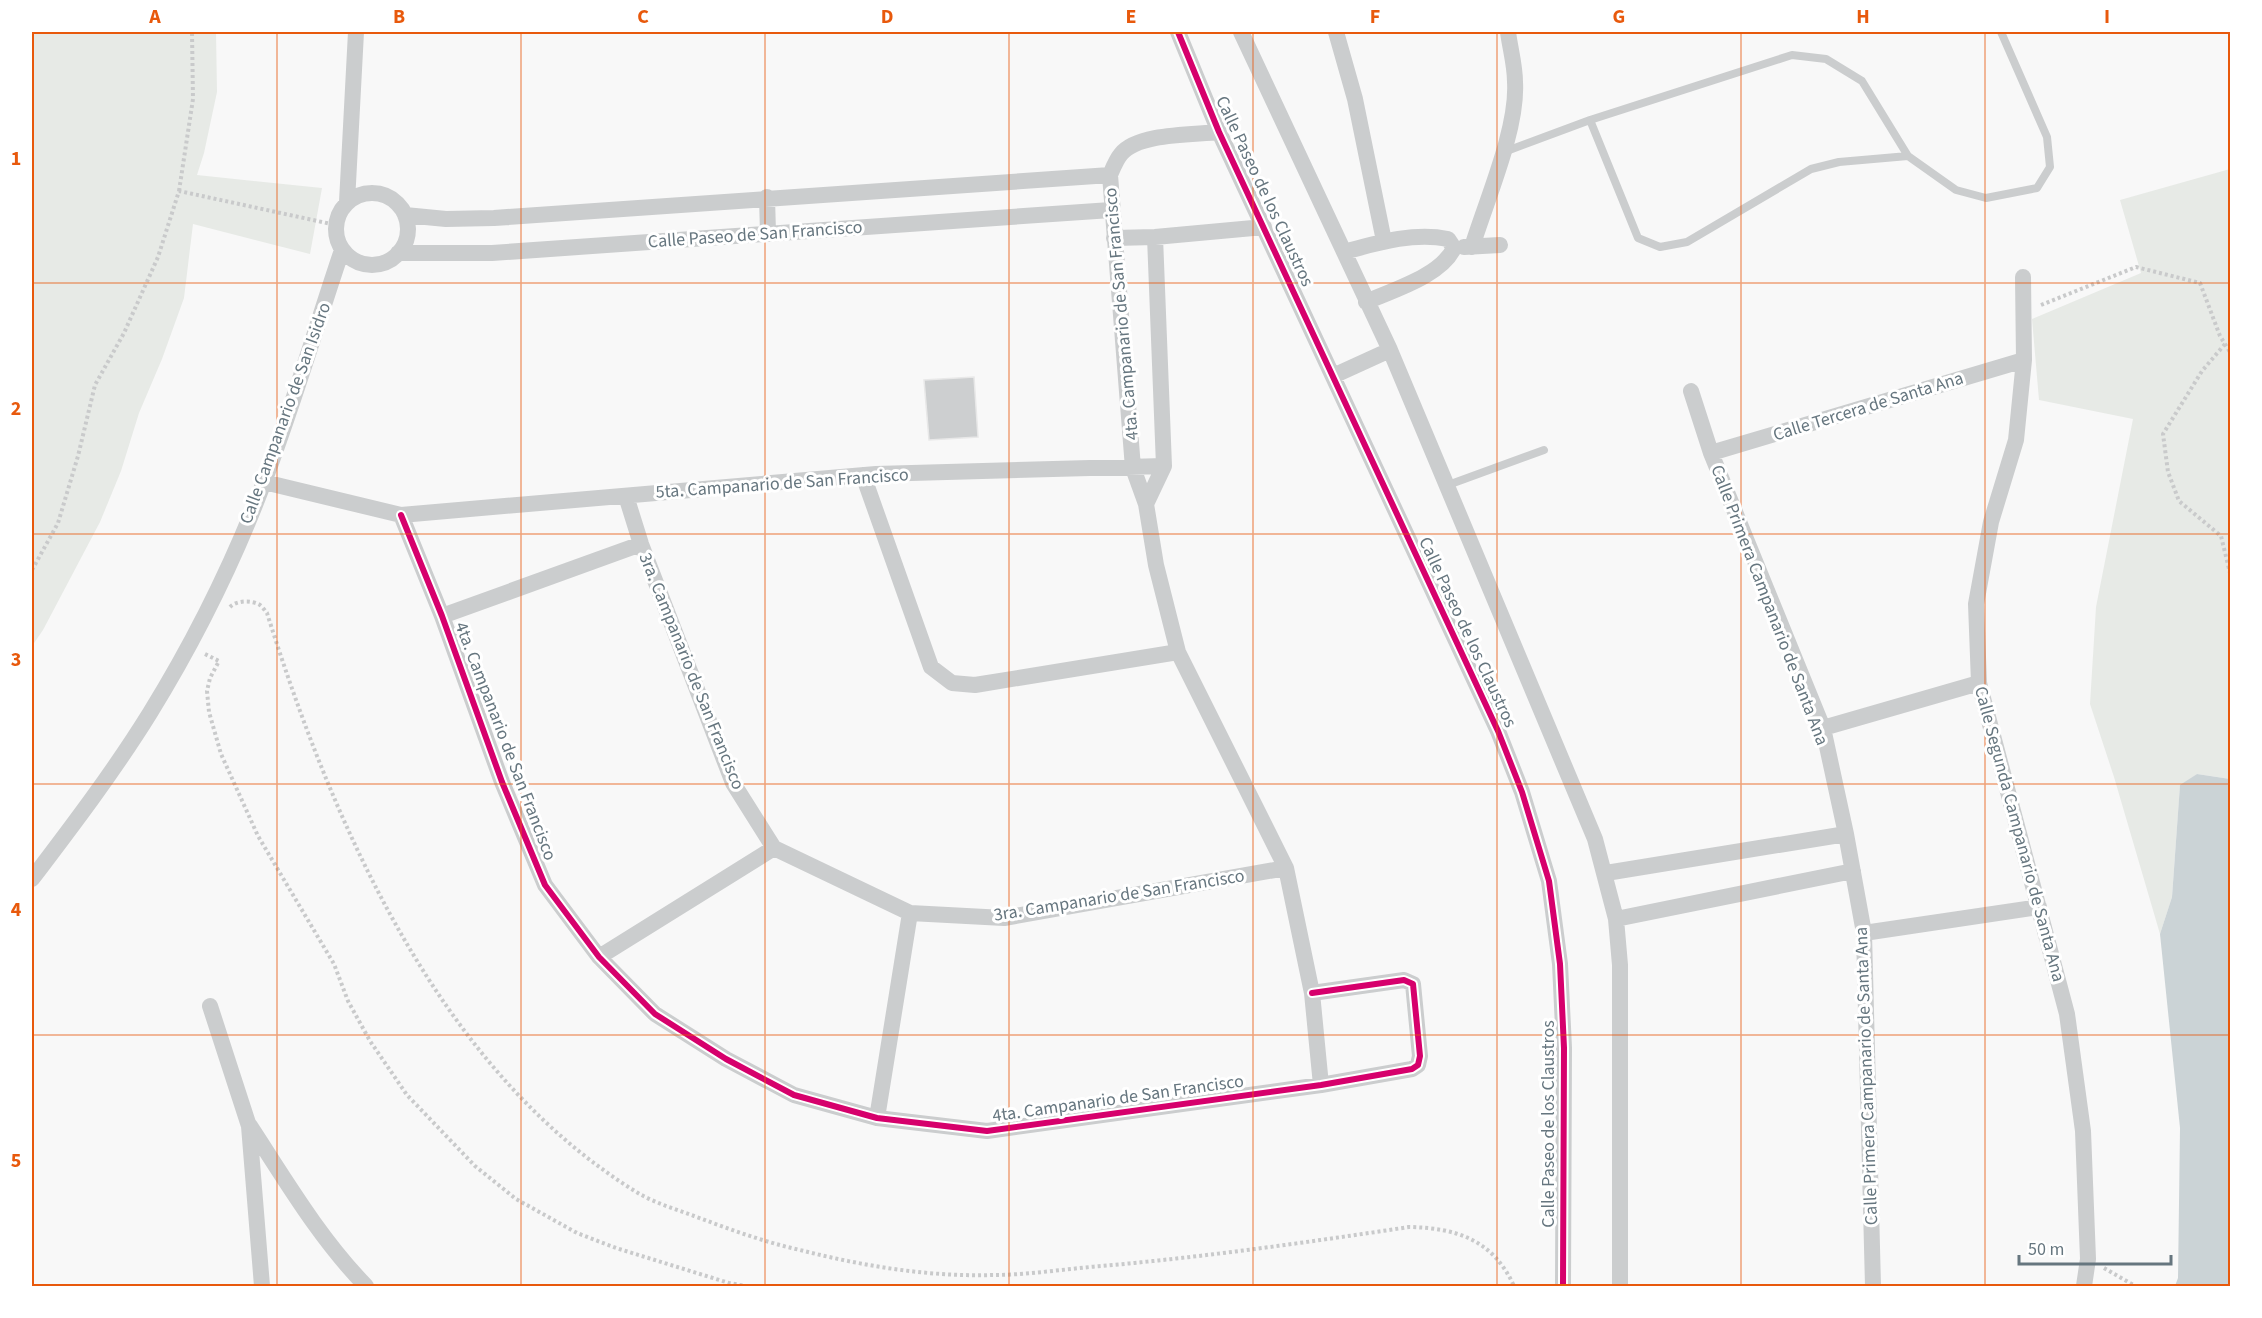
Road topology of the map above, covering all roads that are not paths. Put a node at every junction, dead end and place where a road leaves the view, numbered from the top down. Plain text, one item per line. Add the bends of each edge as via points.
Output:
1 (356, 32) edge
2 (1178, 32) edge
3 (1241, 32) edge
4 (1336, 32) edge
5 (1508, 32) edge
6 (2001, 32) edge
7 (1590, 120) junction
8 (1219, 132) junction
9 (1503, 153) junction
10 (1908, 156) junction
11 (1110, 175) junction
12 (767, 197) junction
13 (347, 202) junction
14 (1112, 210) junction
15 (405, 215) junction
16 (1264, 227) junction
17 (768, 233) junction
18 (1155, 237) junction
19 (1114, 238) junction
20 (1384, 241) junction
21 (1500, 245) dead end
22 (1472, 247) junction
23 (1454, 248) junction
24 (342, 250) junction
25 (1344, 252) junction
26 (398, 254) junction
27 (2023, 276) dead end
28 (1366, 302) junction
29 (1390, 350) junction
30 (2024, 360) junction
31 (1333, 376) junction
32 (1691, 391) dead end
33 (1544, 450) dead end
34 (1711, 453) junction
35 (1164, 466) junction
36 (1133, 468) junction
37 (863, 476) junction
38 (264, 482) junction
39 (1448, 485) junction
40 (626, 496) junction
41 (1146, 504) junction
42 (400, 515) junction
43 (641, 544) junction
44 (442, 616) junction
45 (1178, 652) junction
46 (1979, 683) junction
47 (1823, 728) junction
48 (1846, 834) junction
49 (774, 848) junction
50 (1286, 868) junction
51 (1853, 871) junction
52 (1606, 873) junction
53 (32, 879) edge
54 (2039, 907) junction
55 (910, 913) junction
56 (1616, 919) junction
57 (1864, 933) junction
58 (599, 957) junction
59 (1312, 993) junction
60 (210, 1006) dead end
61 (1321, 1084) junction
62 (877, 1118) junction
63 (249, 1126) junction
64 (262, 1287) edge
65 (366, 1287) edge
66 (1563, 1287) edge
67 (1620, 1287) edge
68 (1873, 1287) edge
69 (2085, 1287) edge

1 - 13 street
2 - 8 street, Calle Paseo de los Claustros
3 - 25 street, Calle Paseo de los Claustros
4 - 20 street via 1355,99
5 - 9 street via 1516,82
6 - 10 lane via 2047,137 2050,166 2037,188 1986,198 1956,190
7 - 9 lane
7 - 10 lane via 1792,55 1826,59 1862,81
7 - 10 lane via 1638,238 1660,247 1687,242 1811,169 1839,162
8 - 11 street, 4ta. Campanario de San Francisco via 1150,139 1130,146
8 - 16 street, Calle Paseo de los Claustros
9 - 22 street
11 - 12 street, Calle Paseo de San Francisco
11 - 14 street, 4ta. Campanario de San Francisco
12 - 15 street, Calle Paseo de San Francisco via 494,218
12 - 17 street
13 - 15 street via 358,195 386,195
13 - 24 street via 336,225
14 - 17 street, Calle Paseo de San Francisco
14 - 19 street, 4ta. Campanario de San Francisco
15 - 26 street via 406,242
16 - 18 street
16 - 31 street, Calle Paseo de los Claustros
17 - 26 street, Calle Paseo de San Francisco via 492,253
18 - 19 street
18 - 35 street
19 - 36 street, 4ta. Campanario de San Francisco
20 - 23 street via 1431,235 1448,239
20 - 25 street
21 - 22 street
22 - 23 street
23 - 28 street via 1440,266
24 - 26 street via 363,264 382,263
24 - 38 street, Calle Campanario de San Isidro
25 - 28 street, Calle Paseo de los Claustros
27 - 30 street, Calle Segunda Campanario de Santa Ana
28 - 29 street, Calle Paseo de los Claustros
29 - 31 street
29 - 39 street, Calle Paseo de los Claustros
30 - 34 street, Calle Tercera de Santa Ana
30 - 46 street, Calle Segunda Campanario de Santa Ana via 2016,440 1991,522 1976,604
31 - 66 street, Calle Paseo de los Claustros via 1498,731 1522,792 1549,881 1560,964 1564,1048
32 - 34 street, Calle Primera Campanario de Santa Ana
33 - 39 lane
34 - 47 street, Calle Primera Campanario de Santa Ana
35 - 36 street, 5ta. Campanario de San Francisco
35 - 41 street
36 - 37 street, 5ta. Campanario de San Francisco
36 - 41 street, 4ta. Campanario de San Francisco
37 - 40 street, 5ta. Campanario de San Francisco
37 - 45 street via 931,667 952,683 975,685
38 - 42 street
38 - 53 street, Calle Campanario de San Isidro via 199,626 150,713
39 - 52 street, Calle Paseo de los Claustros via 1596,839
40 - 42 street, 5ta. Campanario de San Francisco
40 - 43 street, 3ra. Campanario de San Francisco
41 - 45 street, 4ta. Campanario de San Francisco via 1156,565
42 - 44 street, 4ta. Campanario de San Francisco
43 - 44 street
43 - 49 street, 3ra. Campanario de San Francisco via 734,783
44 - 58 street, 4ta. Campanario de San Francisco via 502,782 545,885
45 - 50 street, 4ta. Campanario de San Francisco
46 - 47 street
46 - 54 street, Calle Segunda Campanario de Santa Ana
47 - 48 street, Calle Primera Campanario de Santa Ana
48 - 51 street, Calle Primera Campanario de Santa Ana
48 - 52 street
49 - 55 street, 3ra. Campanario de San Francisco
49 - 58 street
50 - 55 street, 3ra. Campanario de San Francisco via 1004,918
50 - 59 street, 4ta. Campanario de San Francisco
51 - 56 street
51 - 57 street, Calle Primera Campanario de Santa Ana
52 - 56 street, Calle Paseo de los Claustros
54 - 57 street
54 - 69 street, Calle Segunda Campanario de Santa Ana via 2067,1014 2083,1131 2088,1259
55 - 62 street
56 - 67 street, Calle Paseo de los Claustros via 1620,965
57 - 68 street, Calle Primera Campanario de Santa Ana
58 - 62 street, 4ta. Campanario de San Francisco via 655,1014 726,1059 794,1095
59 - 61 street, 4ta. Campanario de San Francisco
59 - 61 street, 4ta. Campanario de San Francisco via 1404,980 1413,984 1418,1065
60 - 63 street
61 - 62 street, 4ta. Campanario de San Francisco via 987,1131
63 - 64 street
63 - 65 street via 309,1216

